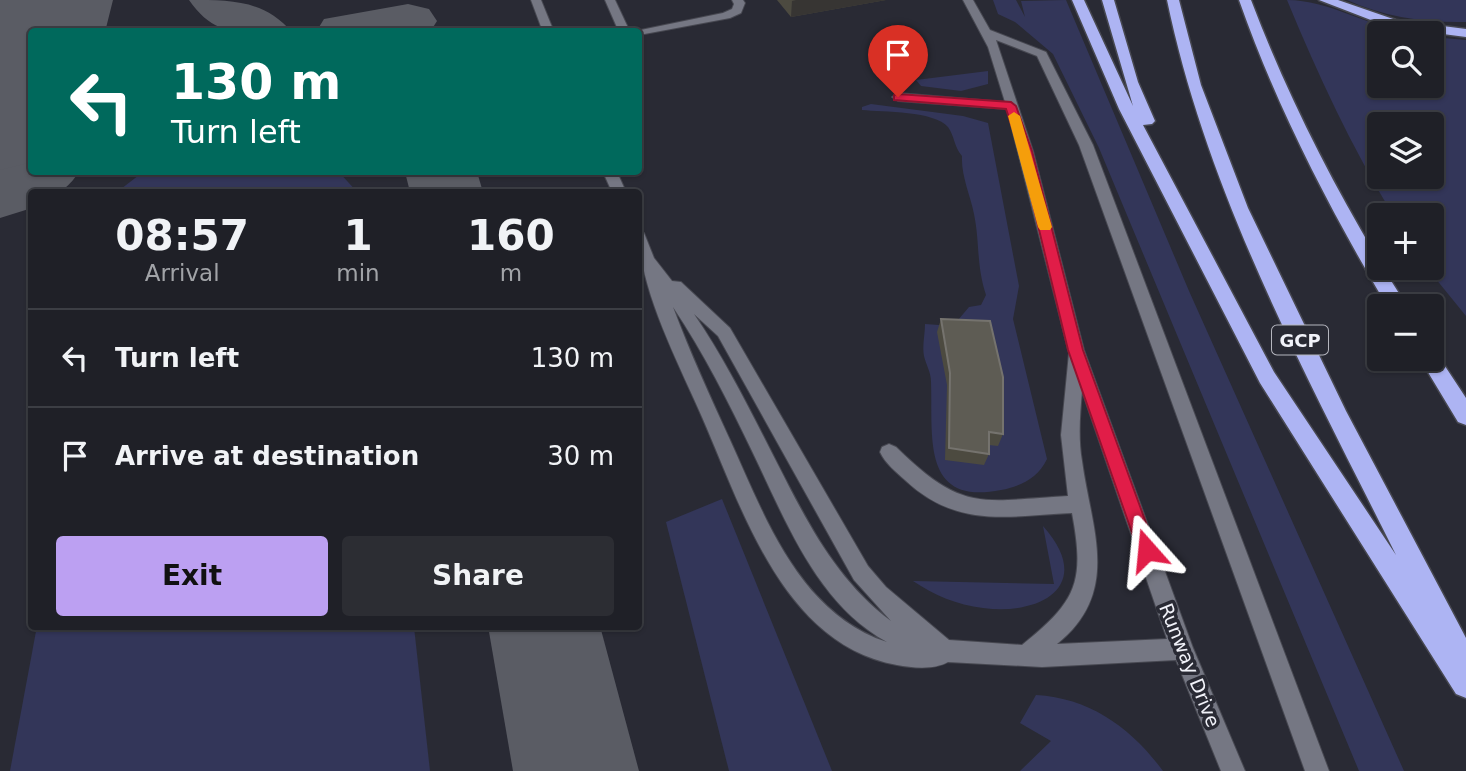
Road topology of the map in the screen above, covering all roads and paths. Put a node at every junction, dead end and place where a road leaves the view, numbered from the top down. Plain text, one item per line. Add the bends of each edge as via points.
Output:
1 (536, 0) edge
2 (610, 0) edge
3 (737, 0) edge
4 (968, 0) edge
5 (1078, 0) edge
6 (1108, 0) edge
7 (1173, 0) edge
8 (1245, 0) edge
9 (1325, 0) edge
10 (547, 28) edge
11 (623, 28) edge
12 (642, 31) edge
13 (988, 33) junction
14 (1466, 33) edge
15 (898, 97) dead end
16 (1011, 106) junction
17 (1195, 234) junction
18 (642, 244) edge
19 (650, 262) junction
20 (1390, 294) edge
21 (1076, 350) junction
22 (1438, 371) edge
23 (1466, 416) edge
24 (889, 452) dead end
25 (1081, 504) junction
26 (1182, 649) junction
27 (955, 652) junction
28 (1027, 655) junction
29 (1466, 665) edge
30 (1466, 684) edge
31 (1233, 771) edge
32 (1317, 771) edge

1 - 10 street
2 - 11 street
3 - 12 street via 737,11 726,16
4 - 13 street, Runway Drive
5 - 17 highway via 1111,76
6 - 17 highway via 1131,82
7 - 29 highway, GCP via 1201,112 1246,227
8 - 20 highway via 1292,119
9 - 14 highway via 1394,24
13 - 16 street, Runway Drive
13 - 32 street via 1042,54 1086,145
15 - 16 street
16 - 21 street, Runway Drive
17 - 30 highway via 1291,420
18 - 19 street
19 - 27 street via 724,332 862,573 913,628
19 - 27 street via 703,340 804,538 832,578 873,622 909,642
19 - 27 street via 679,346 785,574 812,607 852,639 891,655 927,657
21 - 25 street via 1071,458
21 - 26 street, Runway Drive
22 - 23 highway
24 - 25 street via 938,496 967,507
25 - 28 street via 1091,566 1084,593 1052,637
26 - 28 street
26 - 31 street, Runway Drive
27 - 28 street

